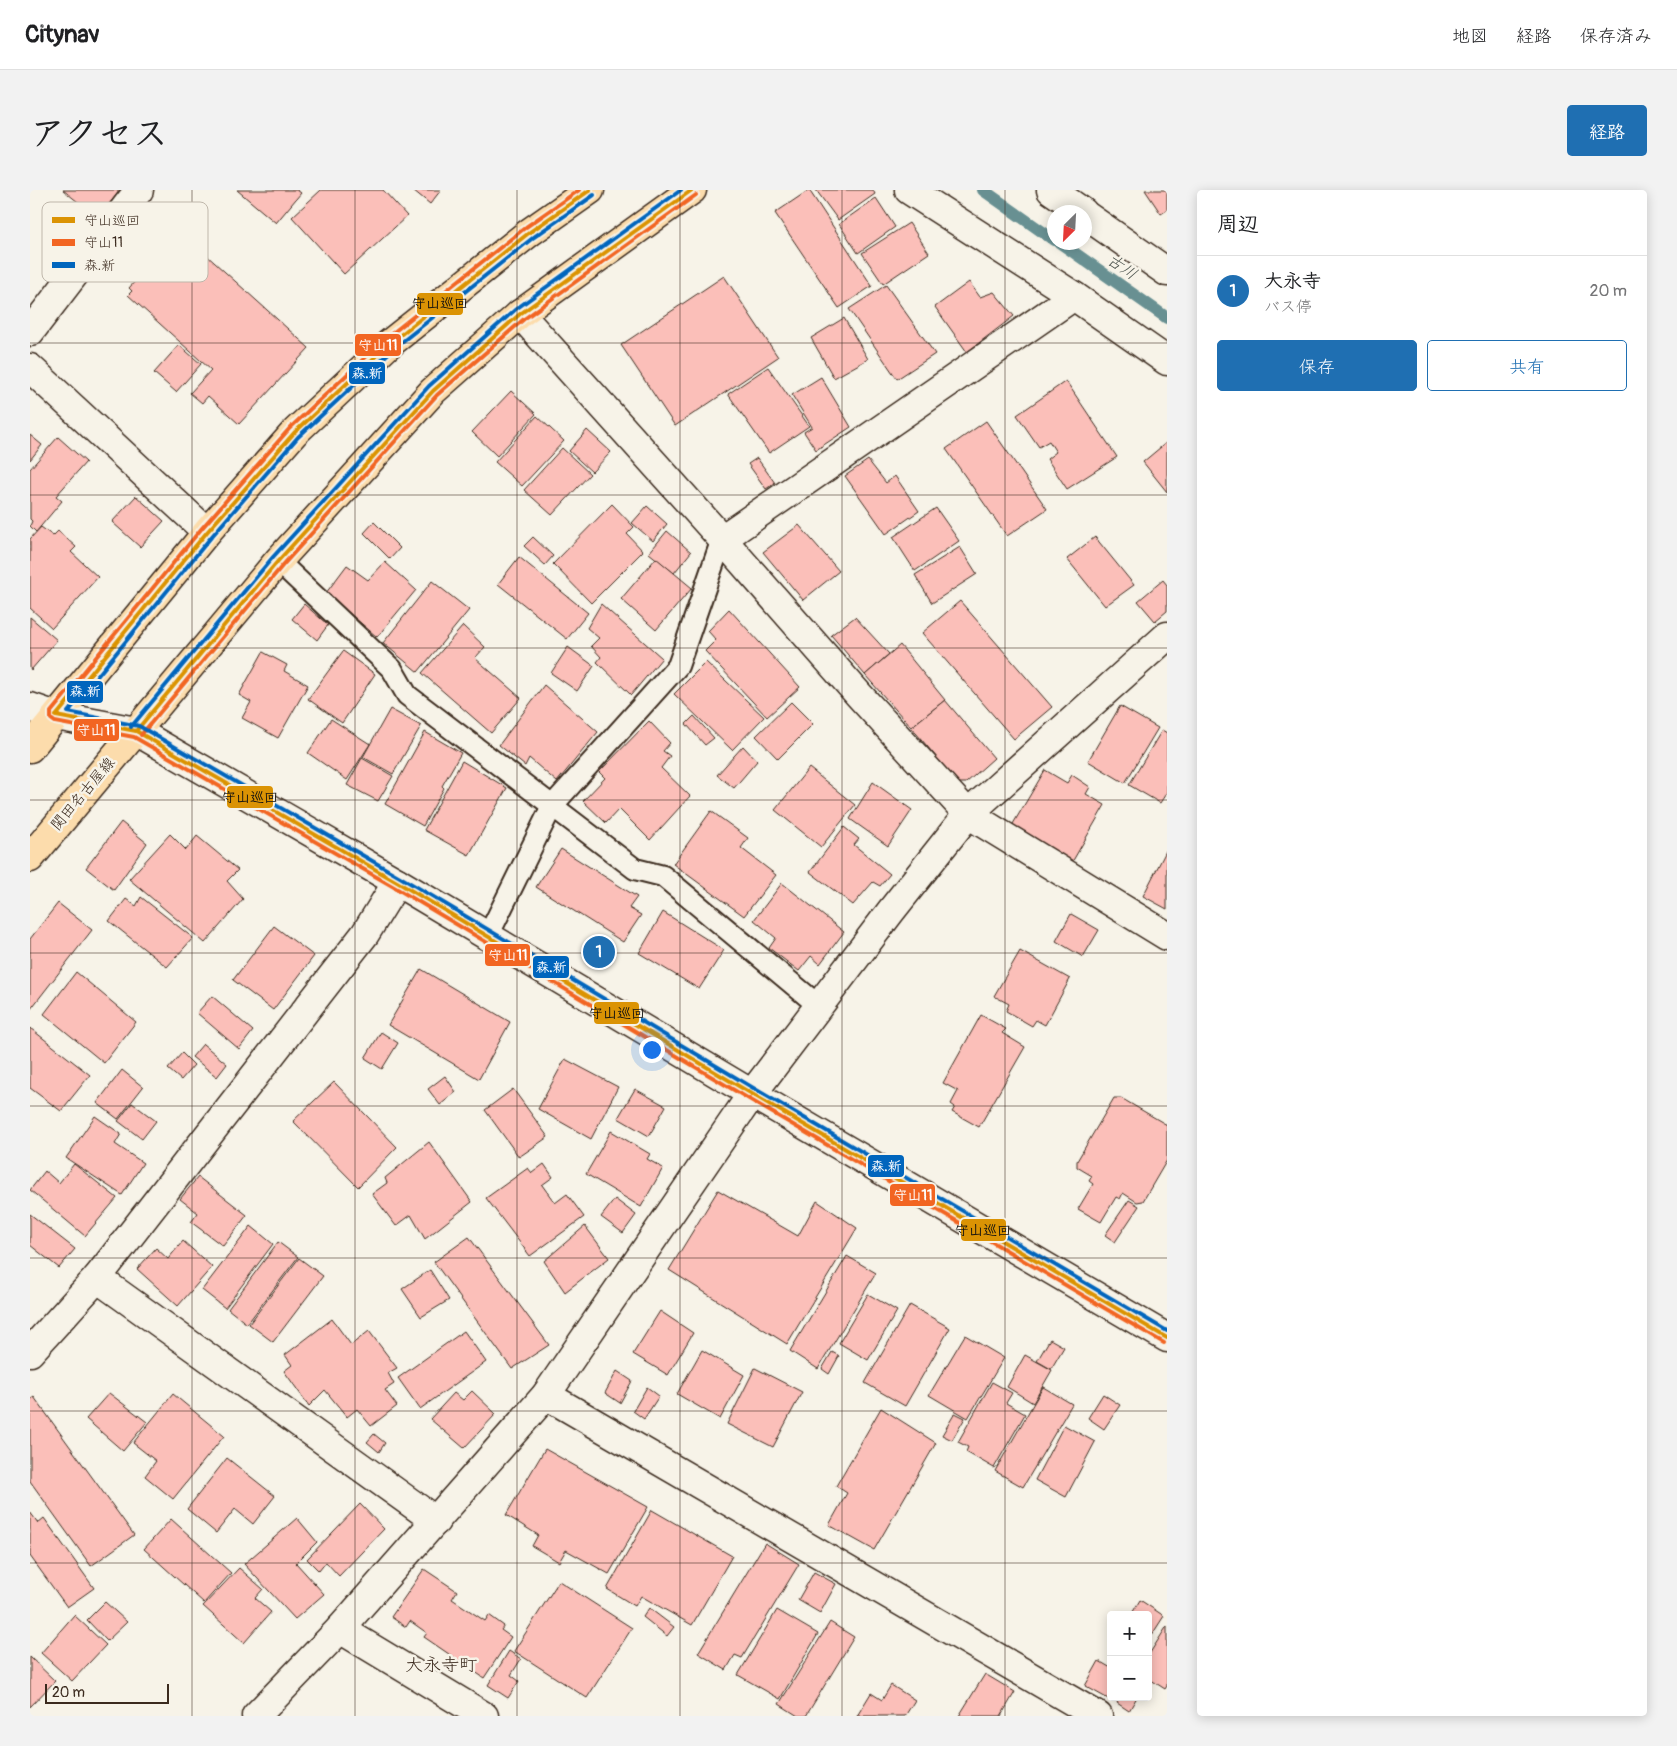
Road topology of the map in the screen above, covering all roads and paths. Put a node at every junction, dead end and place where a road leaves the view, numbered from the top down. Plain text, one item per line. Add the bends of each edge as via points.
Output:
1 (138, 190) edge
2 (590, 190) edge
3 (692, 190) edge
4 (909, 190) edge
5 (1051, 190) edge
6 (129, 202) edge
7 (1073, 205) edge
8 (1092, 218) edge
9 (1160, 258) edge
10 (68, 282) edge
11 (1074, 296) junction
12 (520, 314) junction
13 (30, 332) edge
14 (1167, 361) edge
15 (30, 368) edge
16 (207, 532) junction
17 (722, 539) junction
18 (278, 561) junction
19 (1164, 644) edge
20 (30, 707) edge
21 (56, 716) junction
22 (136, 731) junction
23 (30, 748) edge
24 (552, 806) junction
25 (968, 814) junction
26 (30, 858) edge
27 (397, 882) junction
28 (488, 936) junction
29 (1167, 936) edge
30 (819, 1006) junction
31 (752, 1094) junction
32 (98, 1278) junction
33 (1167, 1338) edge
34 (30, 1352) edge
35 (546, 1394) junction
36 (436, 1521) junction
37 (340, 1629) junction
38 (256, 1716) edge
39 (484, 1716) edge
40 (1098, 1716) edge

1 - 6 street
2 - 16 main road via 530,232 389,344 294,433
3 - 12 main road, 関田名古屋線
4 - 11 street
5 - 7 street
8 - 9 street
10 - 13 street
11 - 14 street
11 - 17 street
12 - 17 street
12 - 18 main road, 関田名古屋線 via 433,391
15 - 16 street
16 - 21 main road
17 - 24 lane via 678,666
17 - 25 street
18 - 22 main road, 関田名古屋線
18 - 24 lane via 392,669 407,695
19 - 25 street
20 - 21 street
21 - 22 street
21 - 23 main road
22 - 26 main road, 関田名古屋線
22 - 27 street
24 - 28 lane
24 - 30 lane via 635,869 662,876
25 - 29 street
25 - 30 street
27 - 28 street
27 - 32 street via 364,934
28 - 31 street
30 - 31 street
31 - 33 street
31 - 35 street
32 - 34 street
32 - 36 street
35 - 36 street
35 - 40 street
36 - 37 street
37 - 38 street
37 - 39 street

